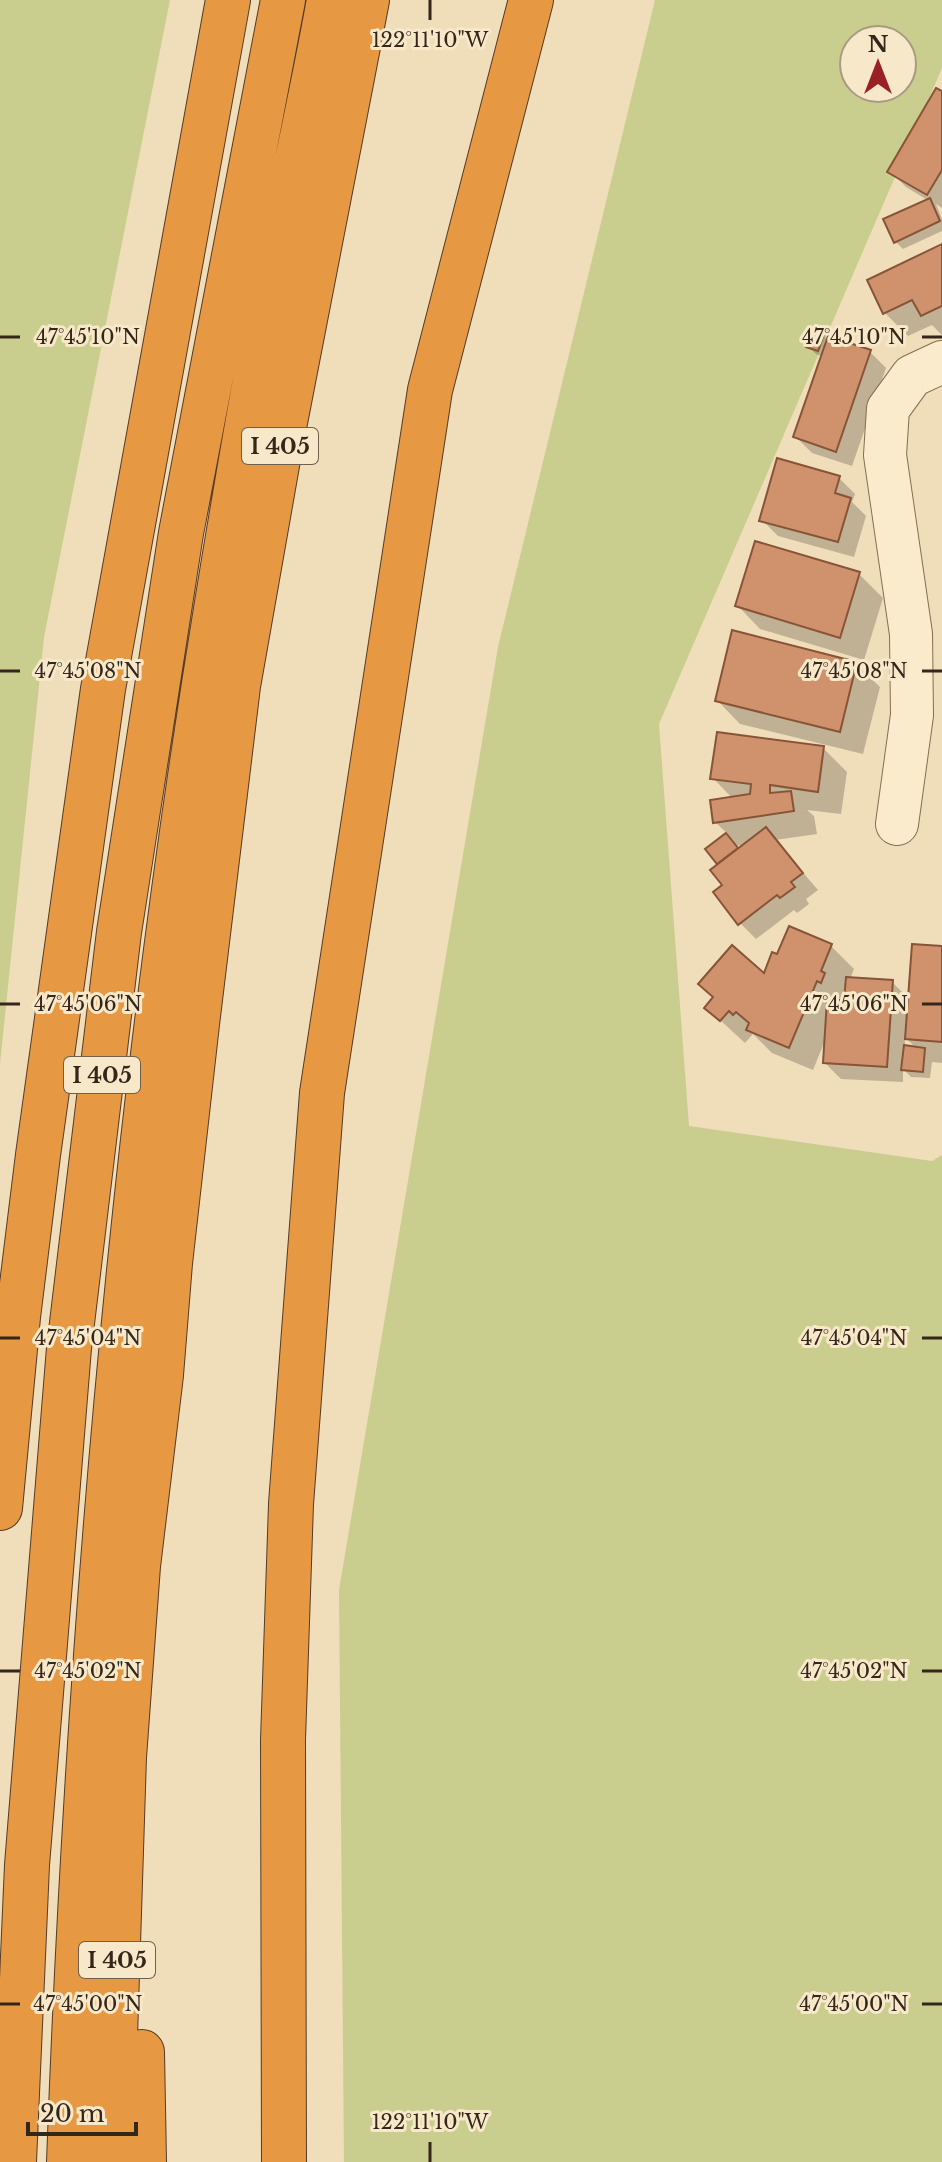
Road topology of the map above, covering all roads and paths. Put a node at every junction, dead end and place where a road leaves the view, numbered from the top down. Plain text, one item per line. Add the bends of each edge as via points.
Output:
1 (228, 0) edge
2 (283, 0) edge
3 (329, 0) edge
4 (367, 0) edge
5 (531, 0) edge
6 (942, 362) edge
7 (897, 824) dead end
8 (0, 1508) edge
9 (124, 1757) junction
10 (14, 2162) edge
11 (69, 2162) edge
12 (111, 2162) edge
13 (144, 2162) edge
14 (284, 2162) edge

1 - 8 highway, I 405 via 103,689 38,1155
2 - 10 highway, I 405 via 181,533 115,962 61,1441 27,1865
3 - 11 highway, I 405 via 217,604 153,1068 97,1614
4 - 9 highway, I 405 via 238,686 170,1263
5 - 14 highway via 430,390 322,1093 289,1551 283,1740
6 - 7 street via 912,376 888,409 885,455 911,634 912,715
9 - 12 highway, I 405
9 - 13 highway via 151,1847 142,2057

